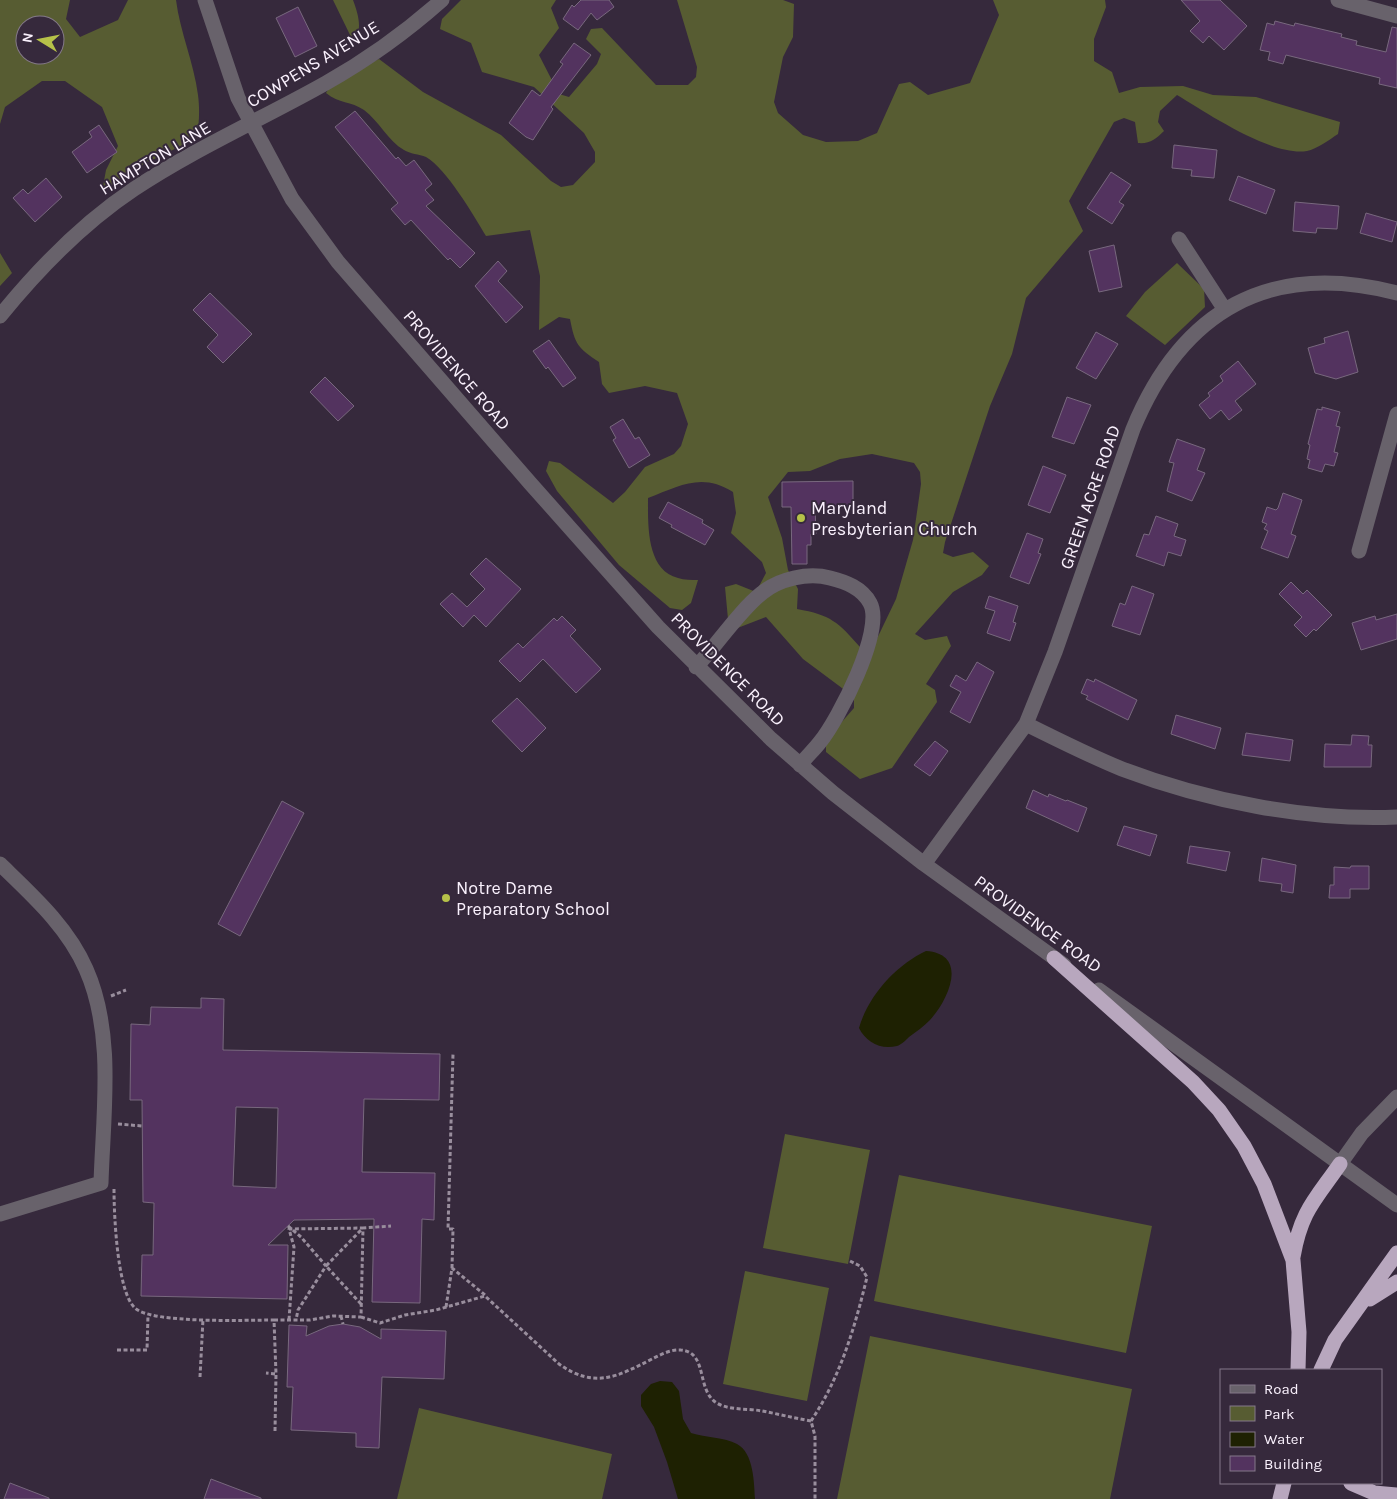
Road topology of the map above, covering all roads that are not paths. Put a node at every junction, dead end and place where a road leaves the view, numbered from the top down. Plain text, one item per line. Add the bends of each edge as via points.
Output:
1 (205, 0) edge
2 (442, 0) edge
3 (1338, 0) edge
4 (1397, 16) edge
5 (250, 124) junction
6 (1179, 239) dead end
7 (1397, 293) edge
8 (1225, 310) junction
9 (0, 316) edge
10 (1397, 414) edge
11 (1360, 551) dead end
12 (696, 667) junction
13 (1026, 724) junction
14 (800, 765) junction
15 (1397, 817) edge
16 (0, 864) edge
17 (924, 864) junction
18 (1054, 958) junction
19 (1397, 1097) edge
20 (1340, 1164) junction
21 (1397, 1205) edge
22 (0, 1214) edge
23 (1397, 1254) edge
24 (1293, 1260) junction
25 (1397, 1282) edge
26 (1363, 1304) junction
27 (1298, 1369) edge
28 (1321, 1369) edge
29 (1284, 1484) edge
30 (1353, 1484) edge
31 (1397, 1495) edge
32 (1280, 1499) edge

1 - 5 street, PROVIDENCE ROAD via 230,78
2 - 5 street, COWPENS AVENUE via 350,69
3 - 4 street
5 - 9 street, HAMPTON LANE via 160,173 109,207 42,267
5 - 12 street, PROVIDENCE ROAD via 292,199 338,262 527,480
6 - 8 street
7 - 8 street, GREEN ACRE ROAD via 1340,283 1309,284 1250,297
8 - 13 street, GREEN ACRE ROAD via 1187,340 1147,395 1052,661
10 - 11 street
12 - 14 street, PROVIDENCE ROAD
12 - 14 street via 762,593 784,581 825,576 846,582 863,592 872,605 874,626 867,654 829,728
13 - 15 street via 1121,769 1223,800 1331,815
13 - 17 street, GREEN ACRE ROAD
14 - 17 street, PROVIDENCE ROAD
16 - 22 street via 60,927 86,968 98,1009 104,1066 101,1183
17 - 18 street, PROVIDENCE ROAD
18 - 20 street, PROVIDENCE ROAD
18 - 24 highway via 1192,1082 1218,1110 1244,1146 1264,1184
19 - 20 street via 1362,1133
20 - 21 street, PROVIDENCE ROAD
20 - 24 highway via 1307,1209 1296,1239
23 - 26 highway
24 - 27 highway via 1299,1332
25 - 26 highway
26 - 28 highway via 1335,1340
29 - 32 highway
30 - 31 highway via 1374,1493

